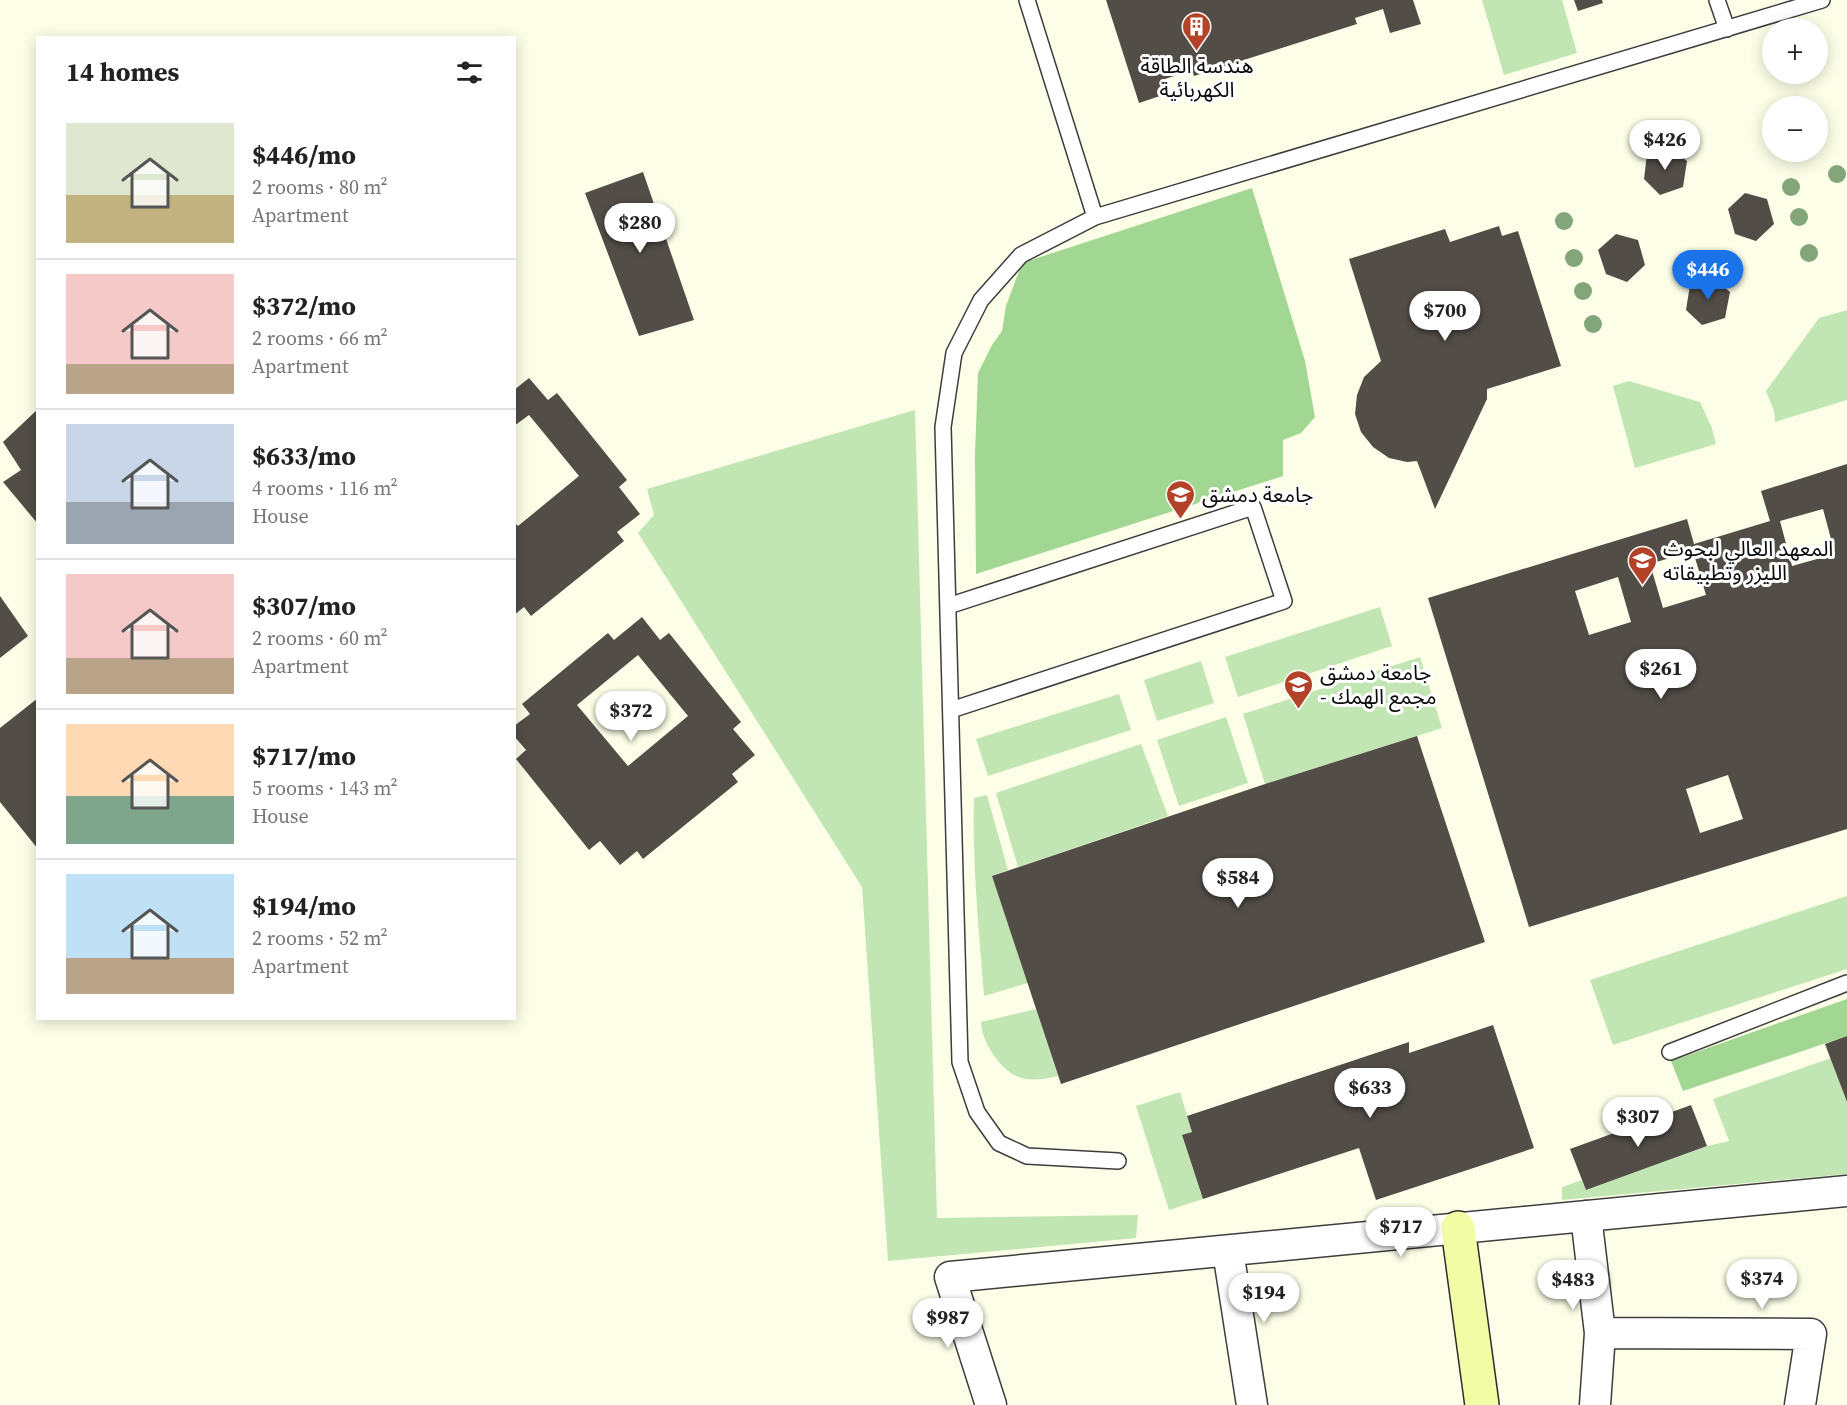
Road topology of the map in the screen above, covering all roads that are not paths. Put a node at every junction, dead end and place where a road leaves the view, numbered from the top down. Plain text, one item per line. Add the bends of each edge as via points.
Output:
1 (1027, 0) edge
2 (1717, 0) edge
3 (1822, 0) edge
4 (1727, 29) junction
5 (1095, 217) junction
6 (948, 606) junction
7 (951, 710) junction
8 (1847, 983) edge
9 (1670, 1052) dead end
10 (1118, 1161) dead end
11 (1847, 1191) edge
12 (1586, 1216) junction
13 (1458, 1228) junction
14 (1228, 1251) junction
15 (1600, 1333) junction
16 (992, 1405) edge
17 (1252, 1405) edge
18 (1482, 1405) edge
19 (1595, 1405) edge
20 (1800, 1405) edge

1 - 5 lane
2 - 4 lane
3 - 4 lane
4 - 5 lane
5 - 6 lane via 1021,255 981,300 954,353 943,427
6 - 7 lane
6 - 7 lane via 1253,507 1284,601
7 - 10 lane via 960,1062 977,1112 999,1143 1027,1156
8 - 9 lane
11 - 12 street
12 - 13 street
12 - 15 street
13 - 14 street
13 - 18 street
14 - 16 street via 950,1277
14 - 17 street
15 - 19 street
15 - 20 street via 1811,1334

